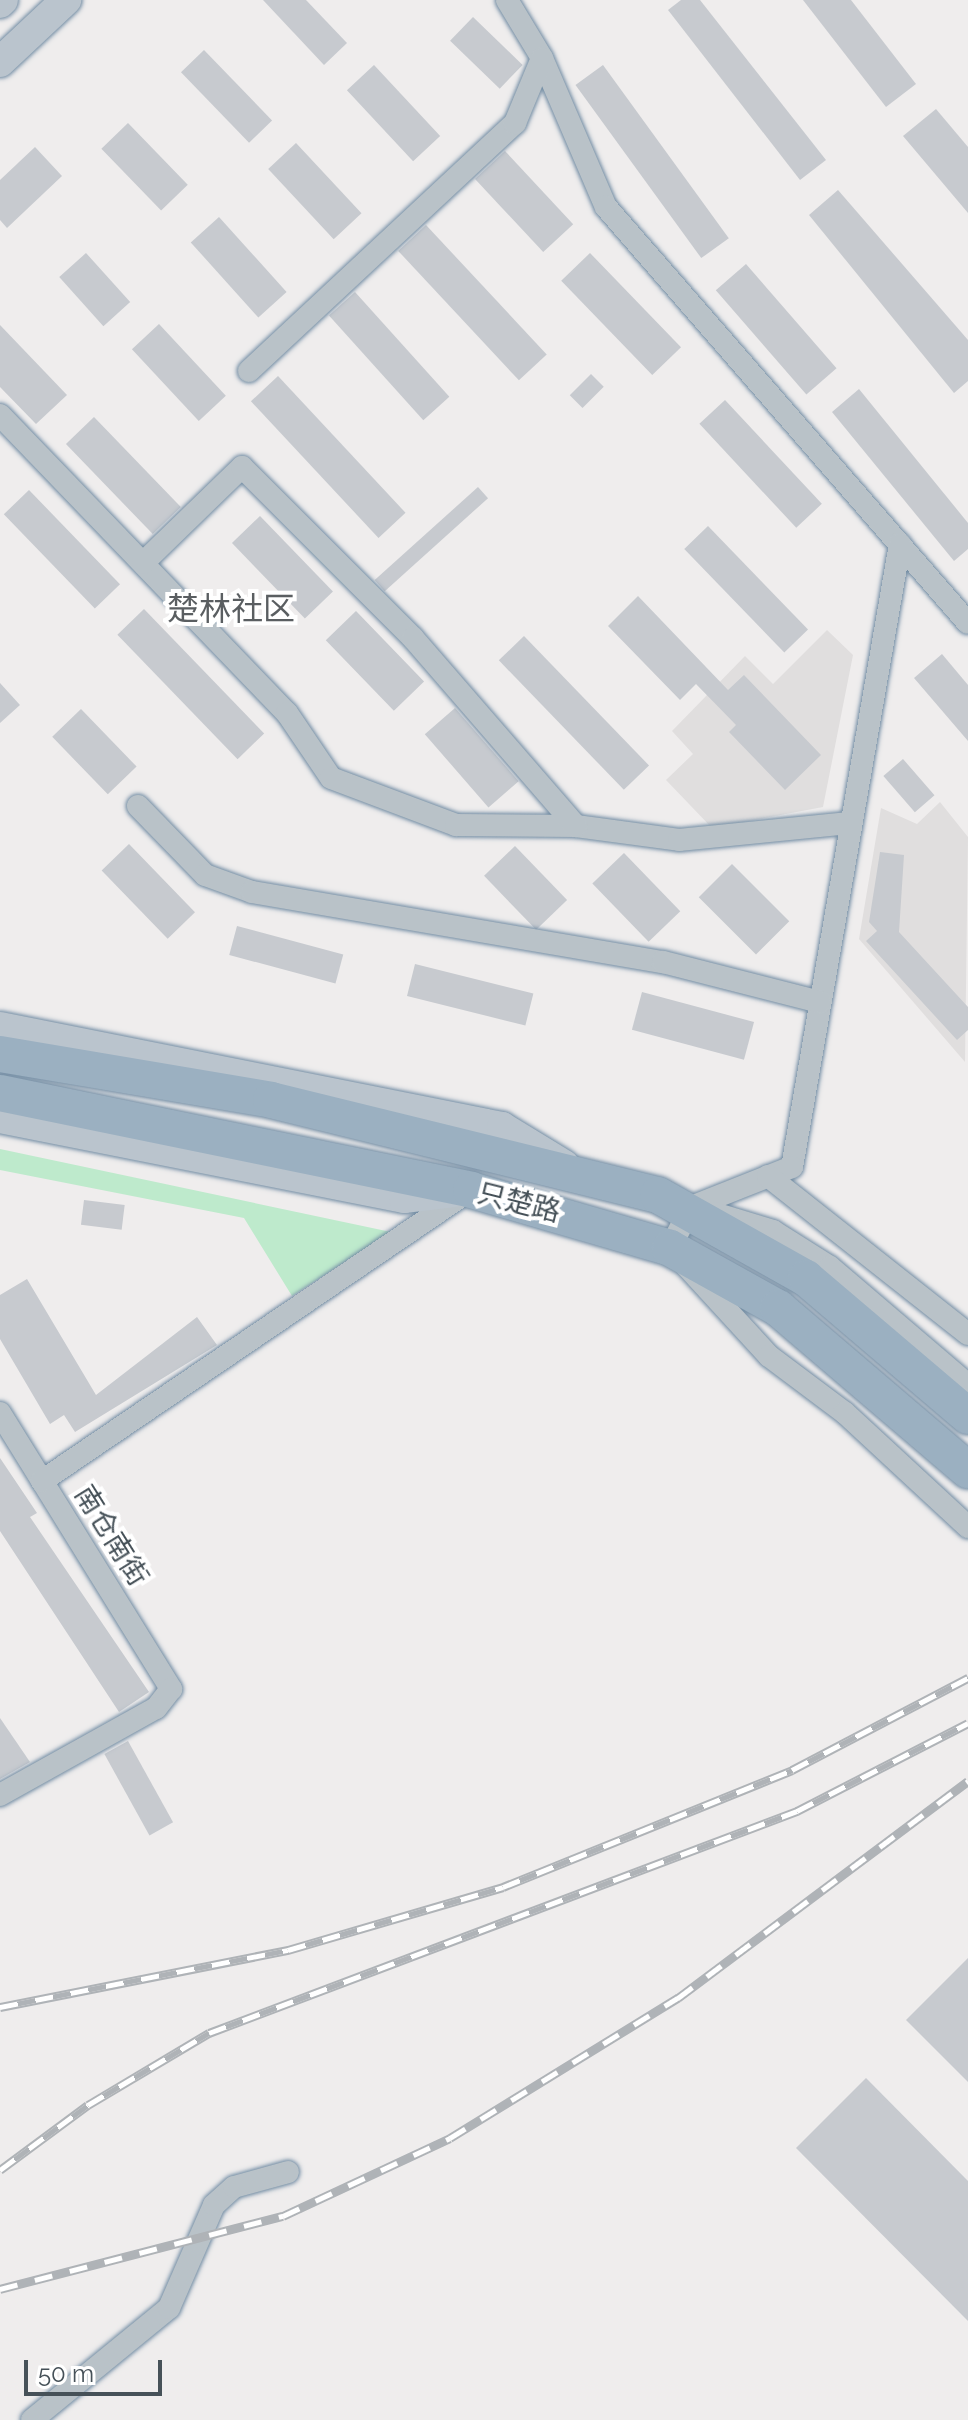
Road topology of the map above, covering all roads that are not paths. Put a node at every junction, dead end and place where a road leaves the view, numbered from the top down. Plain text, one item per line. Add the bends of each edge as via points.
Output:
1 (66, 0) edge
2 (507, 0) edge
3 (542, 58) junction
4 (0, 62) edge
5 (249, 371) dead end
6 (0, 415) edge
7 (900, 544) junction
8 (143, 563) junction
9 (968, 623) edge
10 (138, 806) dead end
11 (849, 823) junction
12 (576, 826) junction
13 (820, 1002) junction
14 (0, 1027) edge
15 (14, 1056) edge
16 (6, 1102) edge
17 (569, 1168) junction
18 (768, 1176) junction
19 (471, 1190) junction
20 (691, 1207) junction
21 (670, 1248) junction
22 (968, 1334) edge
23 (968, 1385) edge
24 (0, 1413) edge
25 (968, 1416) edge
26 (968, 1470) edge
27 (42, 1481) junction
28 (968, 1527) edge
29 (0, 1795) edge
30 (288, 2172) dead end
31 (32, 2420) edge

1 - 4 main road
2 - 3 street
3 - 5 street via 515,123
3 - 7 street via 606,207
6 - 8 street
7 - 9 street
7 - 11 street
8 - 12 street via 287,713 331,778 456,825
8 - 12 street via 242,467 413,638
10 - 13 street via 205,875 252,892 663,962
11 - 12 street via 679,840
11 - 13 street
13 - 18 street via 792,1167
14 - 17 main road via 502,1127
15 - 17 highway, 只楚路 via 271,1100
16 - 19 highway, 只楚路
17 - 20 highway, 只楚路
18 - 20 street
18 - 22 street
19 - 21 highway, 只楚路
19 - 27 street
20 - 21 street
20 - 23 street via 773,1231 818,1259
20 - 25 highway, 只楚路 via 806,1278
21 - 26 highway, 只楚路 via 778,1308
21 - 28 street via 769,1356 845,1413
24 - 27 street, 南仓南街
27 - 29 street, 南仓南街 via 171,1689 156,1708
30 - 31 street via 234,2187 214,2205 169,2308 78,2375

